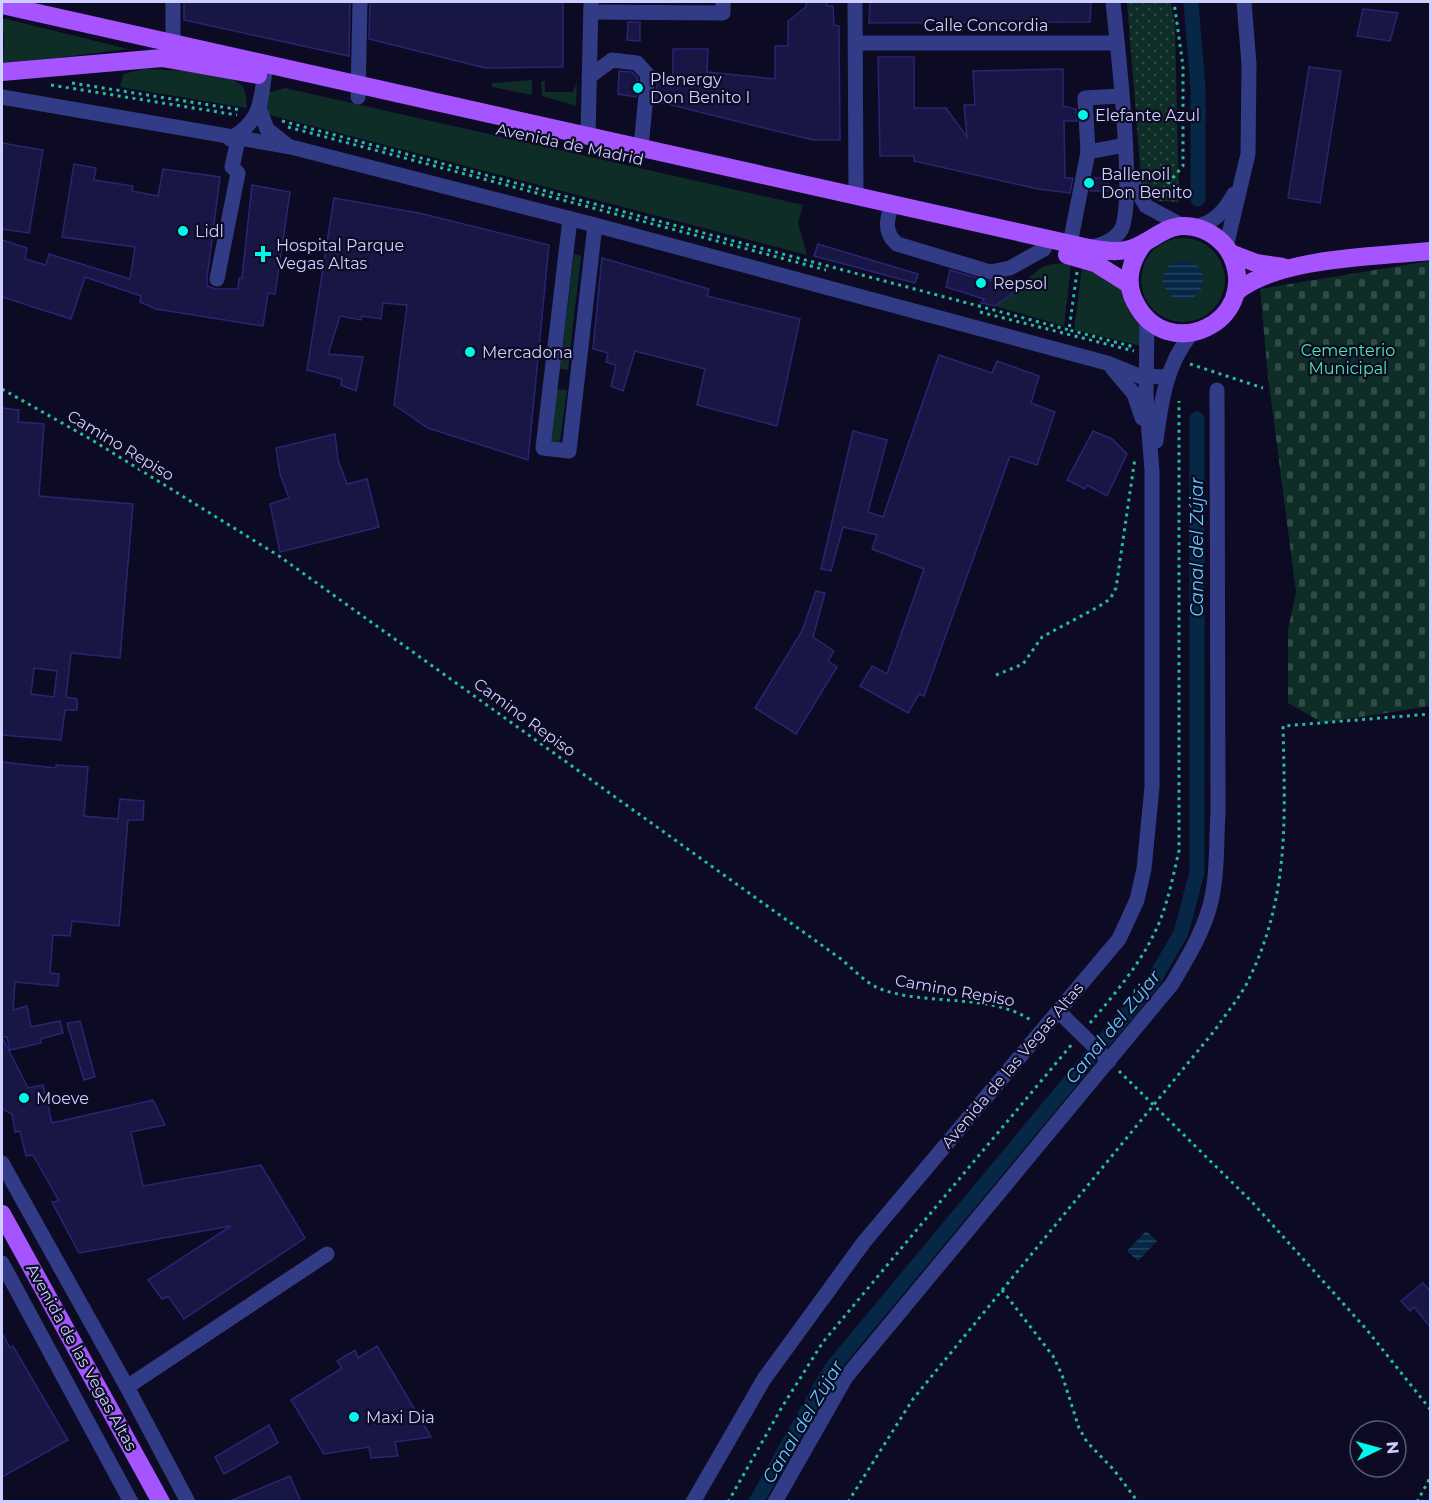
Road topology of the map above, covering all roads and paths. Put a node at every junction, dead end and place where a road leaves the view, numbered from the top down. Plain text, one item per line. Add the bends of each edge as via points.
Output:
1 (173, 2) edge
2 (360, 2) edge
3 (855, 2) edge
4 (1113, 2) edge
5 (1174, 2) edge
6 (1244, 2) edge
7 (2, 5) edge
8 (591, 7) edge
9 (723, 8) edge
10 (856, 43) junction
11 (1117, 43) junction
12 (173, 44) junction
13 (265, 71) junction
14 (2, 72) edge
15 (590, 77) junction
16 (49, 79) dead end
17 (359, 92) junction
18 (1121, 96) junction
19 (2, 97) edge
20 (259, 112) junction
21 (588, 136) junction
22 (234, 139) junction
23 (1125, 145) junction
24 (291, 147) junction
25 (641, 147) junction
26 (1088, 152) junction
27 (1127, 171) junction
28 (1245, 173) junction
29 (856, 195) junction
30 (1146, 206) junction
31 (891, 208) junction
32 (570, 219) junction
33 (595, 225) junction
34 (1189, 226) junction
35 (1145, 242) junction
36 (1044, 249) junction
37 (1080, 250) junction
38 (1228, 250) junction
39 (1431, 251) edge
40 (1288, 267) junction
41 (217, 279) dead end
42 (1130, 285) junction
43 (1236, 292) junction
44 (1147, 320) junction
45 (1069, 330) junction
46 (1192, 333) junction
47 (1146, 354) junction
48 (1183, 362) junction
49 (1107, 363) junction
50 (1146, 376) junction
51 (551, 377) junction
52 (1167, 377) junction
53 (577, 380) junction
54 (2, 388) edge
55 (1263, 388) dead end
56 (1217, 390) dead end
57 (1179, 392) dead end
58 (1145, 435) junction
59 (1152, 471) junction
60 (996, 675) dead end
61 (1431, 714) edge
62 (1058, 1011) junction
63 (1043, 1029) junction
64 (1083, 1038) junction
65 (1109, 1061) junction
66 (1154, 1106) junction
67 (2, 1163) edge
68 (2, 1214) edge
69 (327, 1254) dead end
70 (2, 1263) edge
71 (1002, 1290) junction
72 (127, 1387) junction
73 (1431, 1409) edge
74 (1431, 1478) edge
75 (131, 1502) edge
76 (161, 1502) edge
77 (188, 1502) edge
78 (693, 1502) edge
79 (728, 1502) edge
80 (775, 1502) edge
81 (848, 1502) edge
82 (1138, 1502) edge
83 (1417, 1502) edge

1 - 12 street
2 - 17 street
3 - 10 street
4 - 11 street
5 - 30 path via 1183,66 1183,166
6 - 28 street via 1249,93
7 - 12 main road, Avenida de Madrid
8 - 9 street
8 - 15 street
10 - 11 street, Calle Concordia
10 - 29 street
11 - 18 street
12 - 13 main road, Avenida de Madrid
13 - 14 main road, Avenida de Madrid via 162,58
13 - 17 main road, Avenida de Madrid
13 - 20 street
15 - 21 street
15 - 25 street via 612,60 637,63 648,75
16 - 20 path
17 - 21 main road, Avenida de Madrid
17 - 31 main road, Avenida de Madrid
18 - 23 street
18 - 26 street via 1085,98
19 - 22 street
20 - 22 street
20 - 24 street via 274,137
20 - 45 path
21 - 25 main road, Avenida de Madrid
22 - 24 street
22 - 41 street via 232,167 238,173
23 - 26 street
23 - 27 street
24 - 32 street
25 - 29 main road, Avenida de Madrid
26 - 37 street
27 - 30 street
27 - 37 street via 1121,230 1110,240
28 - 34 street via 1218,217 1210,223
28 - 38 street
29 - 31 main road, Avenida de Madrid
30 - 34 street
31 - 36 main road, Avenida de Madrid
31 - 36 street via 887,227 889,238 897,244 990,272 1010,268
31 - 37 main road, Avenida de Madrid
32 - 33 street
32 - 51 street
33 - 49 street
33 - 53 street
34 - 35 main road via 1156,233
34 - 38 main road via 1212,234
35 - 37 main road via 1127,250
35 - 42 main road via 1133,262
36 - 37 main road, Avenida de Madrid
37 - 42 main road, Avenida de Madrid
37 - 45 path
38 - 40 main road via 1256,263
38 - 43 main road via 1235,265
39 - 40 main road
40 - 43 main road
42 - 44 main road via 1132,298
43 - 46 main road via 1220,319
44 - 46 main road via 1168,332
44 - 47 street
45 - 47 path
46 - 48 street
47 - 49 street via 1132,363
47 - 50 street
48 - 52 street
48 - 55 path
49 - 50 street
49 - 58 street via 1134,394
50 - 52 street
50 - 59 street
51 - 53 street
51 - 53 street via 543,448 569,451
52 - 59 street
54 - 63 path, Camino Repiso via 279,556 841,959 874,987 894,994 1012,1010
56 - 65 street via 1218,813 1209,908 1194,946 1172,984
57 - 64 path via 1179,851 1154,935
58 - 59 street
58 - 60 path via 1136,446 1116,588 1110,599 1042,637 1023,663
59 - 62 street, Avenida de las Vegas Altas via 1152,787 1144,869 1137,900 1119,939
61 - 66 path via 1282,726 1283,865 1276,911 1245,987
62 - 63 street, Avenida de las Vegas Altas
62 - 64 street
63 - 78 street, Avenida de las Vegas Altas via 864,1242 764,1379
64 - 65 street
64 - 79 path via 1040,1080 823,1342
65 - 66 path
65 - 80 street via 846,1377
66 - 71 path
66 - 73 path via 1252,1202 1367,1330
67 - 72 street
68 - 76 main road, Avenida de las Vegas Altas
69 - 72 street
70 - 75 street
71 - 81 path via 914,1399
71 - 82 path via 1053,1356 1087,1442
72 - 77 street
74 - 83 path

